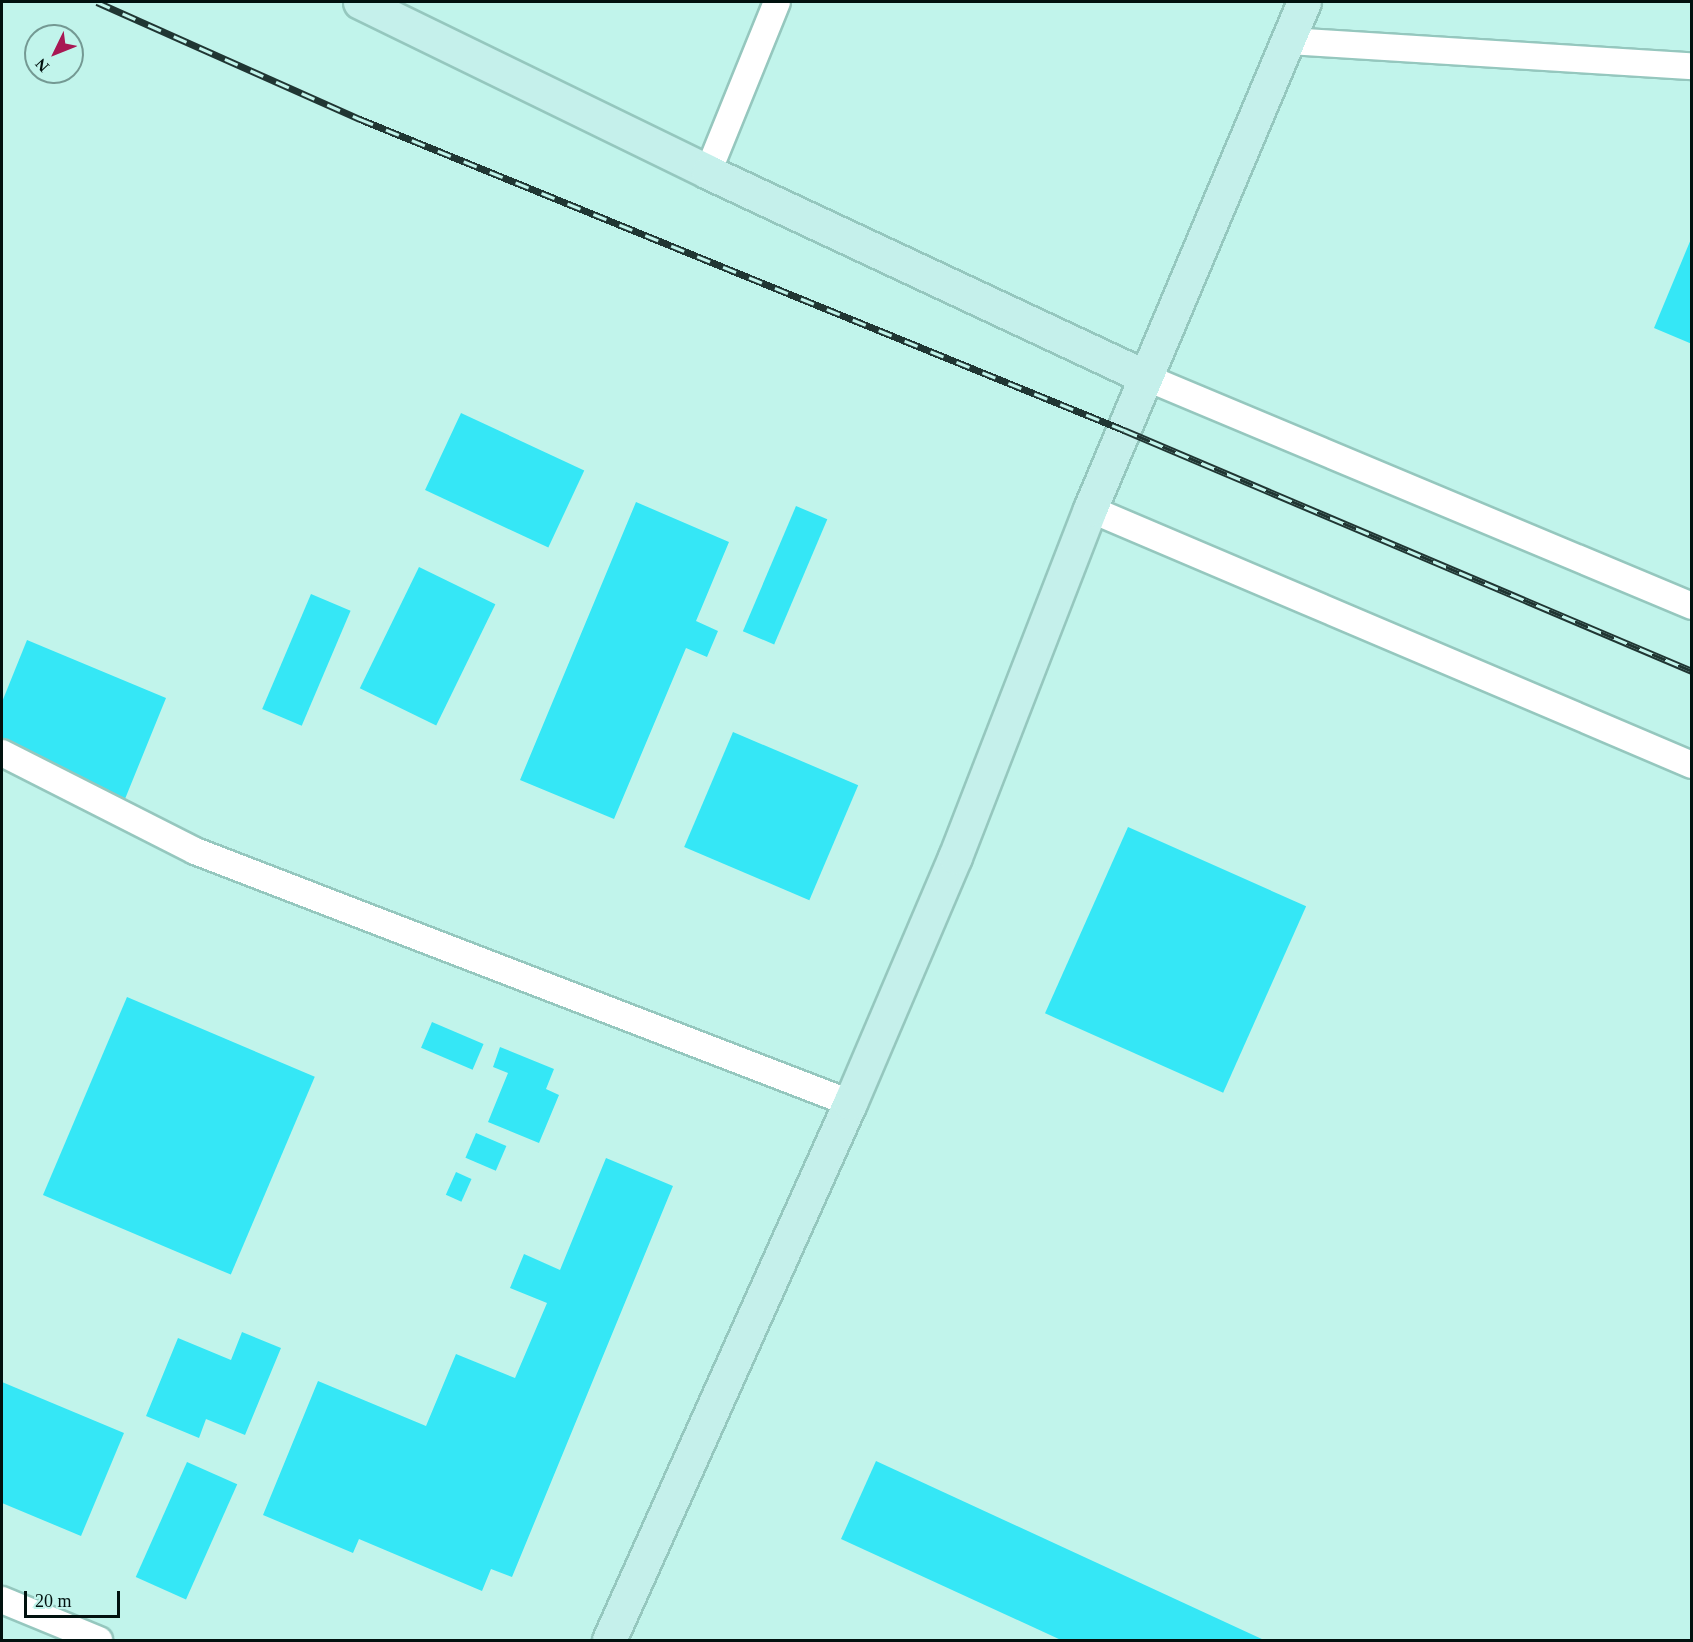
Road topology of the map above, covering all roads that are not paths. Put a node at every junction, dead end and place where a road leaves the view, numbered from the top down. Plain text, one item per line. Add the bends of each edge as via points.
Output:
1 (777, 2) edge
2 (1304, 2) edge
3 (376, 6) edge
4 (1290, 41) junction
5 (1692, 66) edge
6 (708, 172) junction
7 (1145, 377) junction
8 (1090, 508) junction
9 (1692, 606) edge
10 (2, 753) edge
11 (1692, 765) edge
12 (850, 1103) junction
13 (2, 1600) edge
14 (99, 1641) edge
15 (609, 1641) edge

1 - 6 street
2 - 4 street
3 - 6 street
4 - 5 street
4 - 7 street
6 - 7 street
7 - 8 street
7 - 9 street
8 - 11 street
8 - 12 street via 955,856
10 - 12 street via 195,851
12 - 15 street
13 - 14 street

